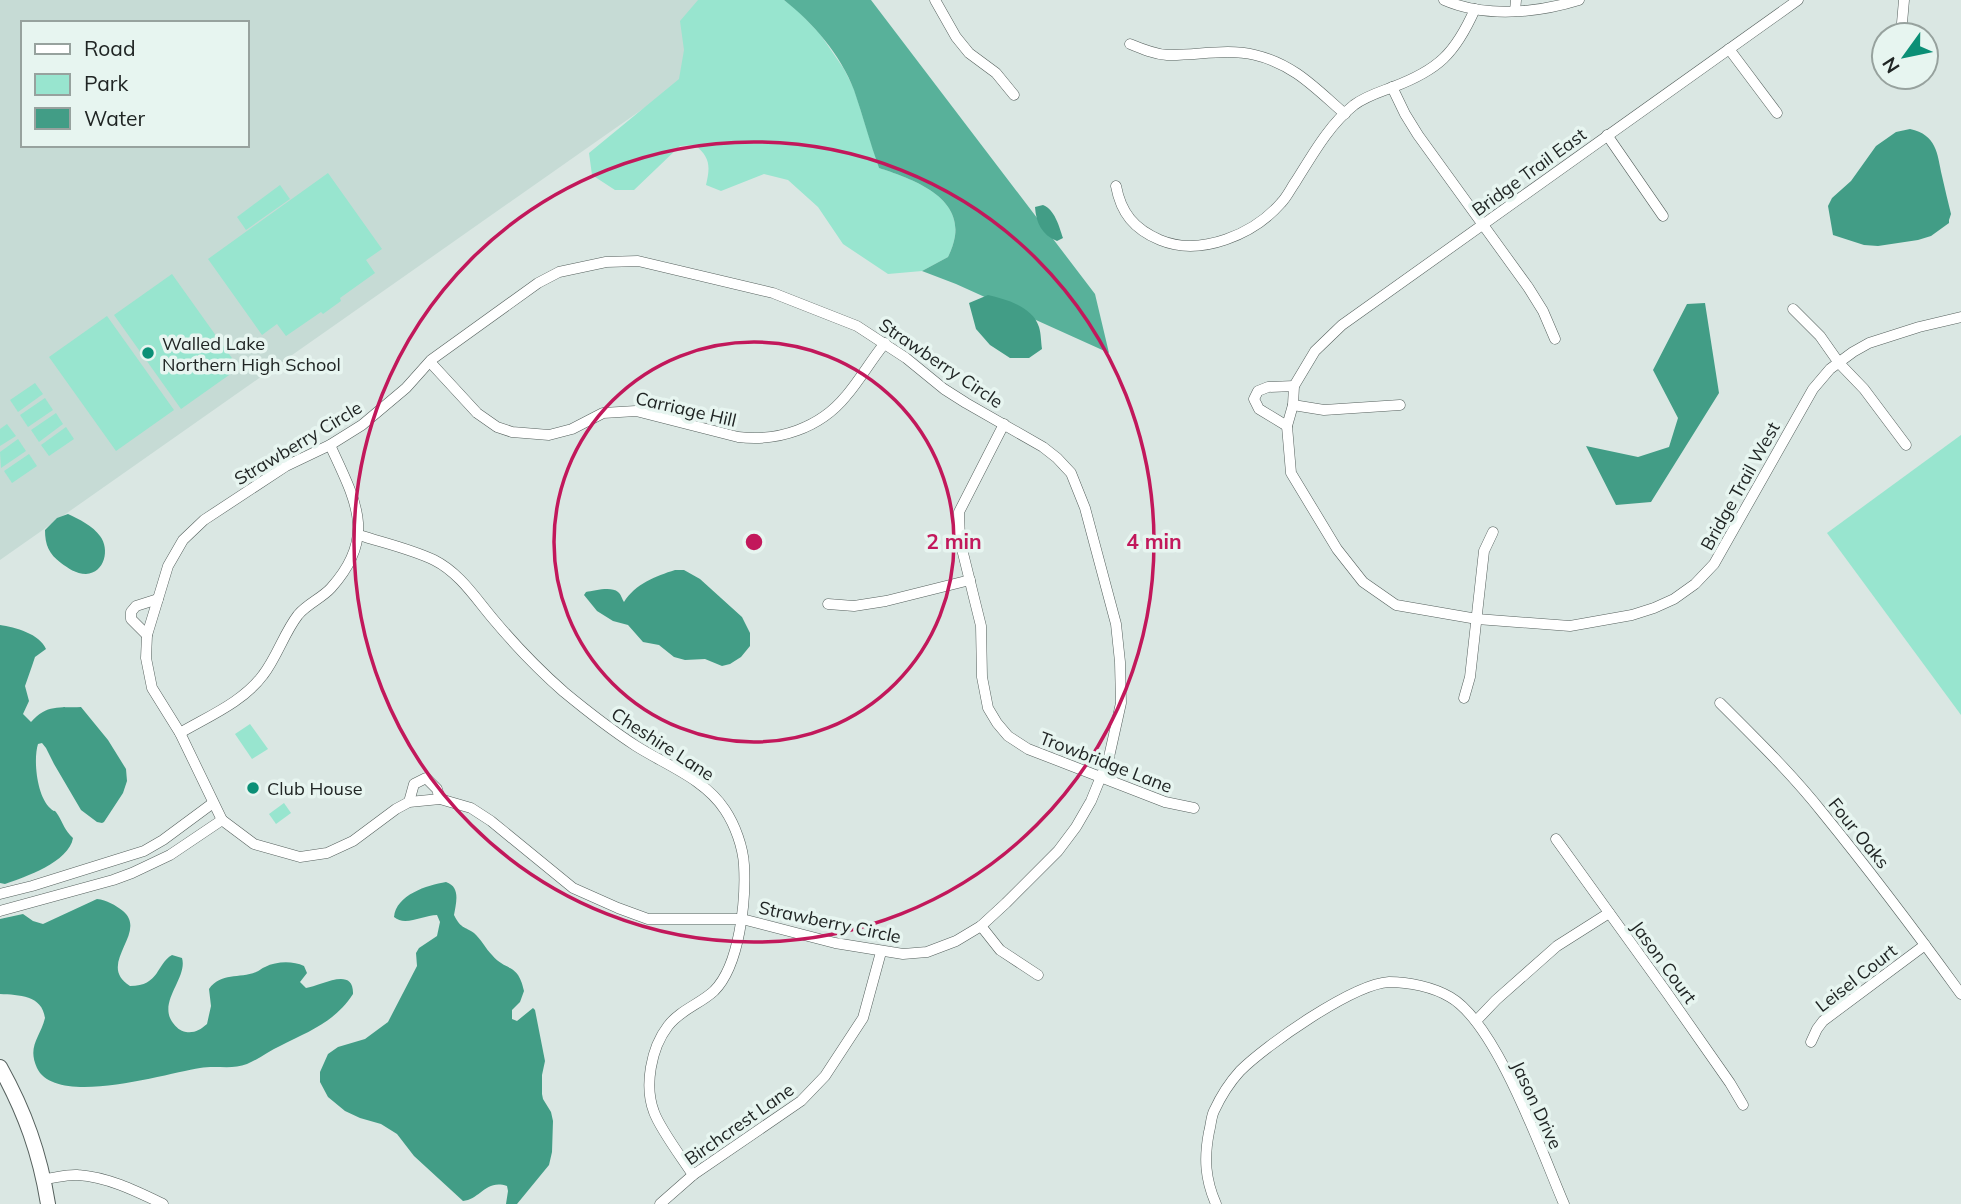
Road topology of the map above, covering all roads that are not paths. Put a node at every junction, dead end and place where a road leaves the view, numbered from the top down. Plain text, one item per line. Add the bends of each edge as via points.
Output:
1 (949, 0) edge
2 (1444, 0) edge
3 (1579, 0) edge
4 (1798, 0) edge
5 (1904, 0) edge
6 (937, 3) edge
7 (1534, 4) edge
8 (1515, 5) edge
9 (1475, 9) junction
10 (1902, 21) edge
11 (1130, 44) dead end
12 (1729, 49) junction
13 (1392, 88) junction
14 (1014, 95) dead end
15 (1777, 113) dead end
16 (1345, 114) junction
17 (1607, 135) junction
18 (1116, 186) dead end
19 (1663, 216) dead end
20 (1482, 225) junction
21 (1793, 309) dead end
22 (1961, 317) edge
23 (1555, 339) dead end
24 (885, 343) junction
25 (430, 362) junction
26 (1839, 363) junction
27 (1294, 386) junction
28 (1293, 405) junction
29 (1400, 405) dead end
30 (1003, 424) junction
31 (1287, 426) junction
32 (330, 445) junction
33 (1906, 445) dead end
34 (1493, 532) dead end
35 (359, 535) junction
36 (1337, 549) joint
37 (970, 580) junction
38 (158, 599) junction
39 (828, 604) dead end
40 (1476, 619) junction
41 (147, 635) junction
42 (1464, 698) dead end
43 (1720, 703) dead end
44 (180, 733) junction
45 (1101, 777) junction
46 (440, 799) junction
47 (213, 803) junction
48 (409, 803) junction
49 (1194, 808) dead end
50 (222, 820) junction
51 (1556, 839) dead end
52 (126, 858) junction
53 (132, 873) junction
54 (32, 886) junction
55 (0, 894) edge
56 (36, 901) junction
57 (0, 911) edge
58 (1609, 913) junction
59 (741, 919) junction
60 (981, 926) junction
61 (1925, 945) junction
62 (881, 952) junction
63 (1038, 975) dead end
64 (1961, 995) edge
65 (1476, 1021) junction
66 (1811, 1042) dead end
67 (0, 1067) edge
68 (1743, 1105) dead end
69 (693, 1175) junction
70 (44, 1179) junction
71 (136, 1191) junction
72 (134, 1202) edge
73 (48, 1204) edge
74 (163, 1204) edge
75 (660, 1204) edge
76 (1216, 1204) edge
77 (1564, 1204) edge

1 - 6 street
2 - 9 street
3 - 7 street via 1565,5
4 - 12 street, Bridge Trail East
5 - 10 street
6 - 14 street via 969,53 996,73
7 - 8 street
8 - 9 street
9 - 13 street via 1464,34 1439,63
11 - 16 street via 1166,55 1235,52 1272,60 1293,69
12 - 15 street
12 - 17 street, Bridge Trail East
13 - 16 street via 1355,104
13 - 20 street via 1418,135
16 - 18 street via 1324,136 1281,203 1240,234 1216,244 1163,242 1141,231 1127,216
17 - 19 street
17 - 20 street, Bridge Trail East
20 - 23 street via 1528,287
20 - 27 street, Bridge Trail East via 1342,325 1315,351
21 - 26 street
22 - 26 street, Bridge Trail West via 1869,343
24 - 25 street, Strawberry Circle via 773,293 638,261 606,262 559,272 538,283
24 - 25 street, Carriage Hill via 831,411 792,433 755,439 636,411 603,413 549,435 512,432 477,413
24 - 30 street, Strawberry Circle via 944,389
25 - 32 street, Strawberry Circle via 382,410
26 - 33 street
26 - 40 street, Bridge Trail West via 1813,389 1714,564 1674,599 1632,615 1570,626
27 - 28 street, Bridge Trail East
27 - 31 street via 1268,387 1254,399 1259,409
28 - 29 street via 1324,410
28 - 31 street, Bridge Trail East
30 - 37 street, Trowbridge Lane via 959,512 960,541
30 - 45 street, Strawberry Circle via 1058,458 1071,473 1085,508 1116,624 1120,662 1121,703
31 - 36 street, Bridge Trail East via 1290,472
32 - 35 street via 355,504
32 - 38 street, Strawberry Circle via 286,466 204,520 183,540 168,566
34 - 40 street via 1484,551
35 - 44 street via 338,580 297,616 250,691
35 - 59 street, Cheshire Lane via 435,561 454,574 502,630 599,722 712,794 735,827 744,863
36 - 40 street, Bridge Trail West via 1363,582 1396,605
37 - 39 street via 875,603
37 - 45 street, Trowbridge Lane via 981,626 982,677 988,708 997,723 1028,749
38 - 41 street, Strawberry Circle
38 - 41 street, Strawberry Circle via 131,612 131,619
40 - 42 street
41 - 44 street, Strawberry Circle via 152,688
43 - 61 street, Four Oaks via 1823,813
44 - 47 street, Strawberry Circle
45 - 49 street, Trowbridge Lane
45 - 60 street, Strawberry Circle via 1076,827 1058,851
46 - 48 street, Strawberry Circle
46 - 48 street, Strawberry Circle via 426,778 414,784
46 - 59 street, Strawberry Circle via 471,808 573,888 618,908 648,919
47 - 50 street, Strawberry Circle
47 - 52 street via 163,840
48 - 50 street, Strawberry Circle via 353,841 327,853 300,857 254,844
50 - 53 street via 170,855
51 - 58 street, Jason Court
52 - 53 street
52 - 54 street
53 - 56 street
54 - 55 street
54 - 56 street
56 - 57 street
58 - 65 street via 1557,946
58 - 68 street, Jason Court
59 - 62 street, Strawberry Circle
59 - 69 street, Cheshire Lane via 726,976 714,991 668,1026 652,1065 654,1114
60 - 62 street, Strawberry Circle via 927,952
60 - 63 street via 1000,950
61 - 64 street, Four Oaks
61 - 66 street, Leisel Court via 1824,1021
62 - 69 street, Birchcrest Lane via 863,1018 825,1076 801,1101
65 - 76 street, Jason Drive via 1451,997 1428,988 1387,982 1358,990 1275,1043 1240,1071 1213,1112 1205,1156
65 - 77 street, Jason Drive via 1517,1095
67 - 70 main road via 28,1125
69 - 75 street, Birchcrest Lane
70 - 71 street via 98,1178
70 - 73 main road
71 - 72 street
71 - 74 street

